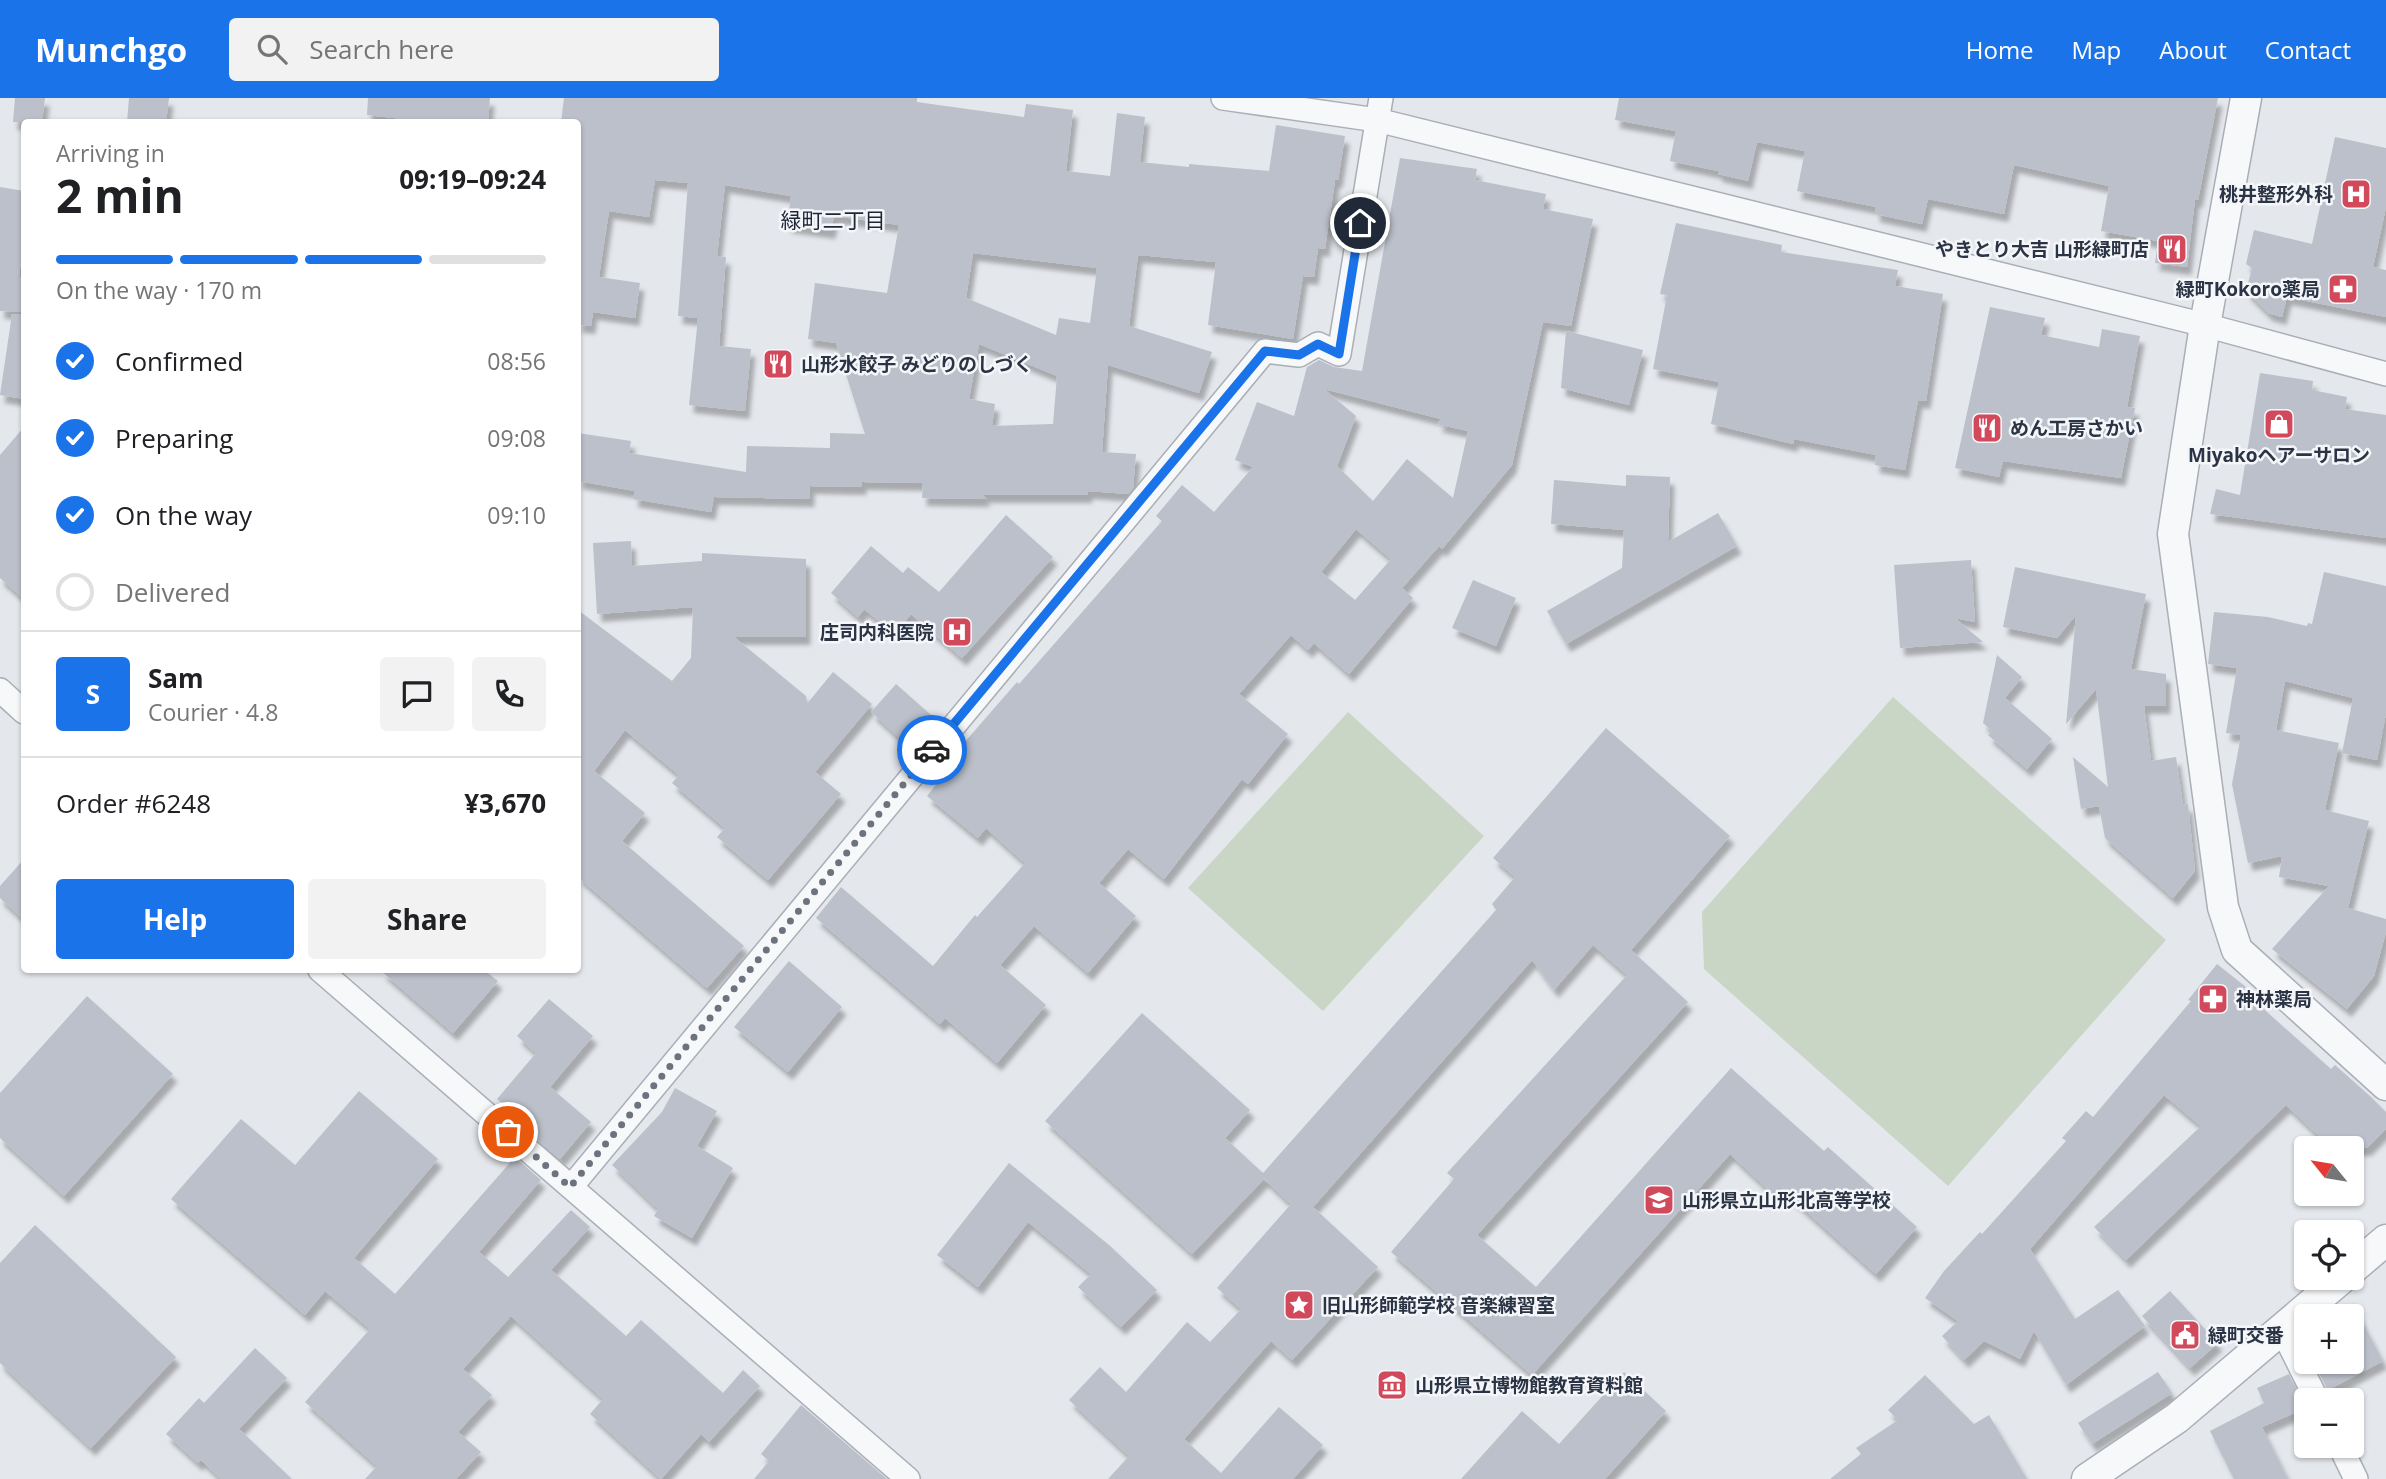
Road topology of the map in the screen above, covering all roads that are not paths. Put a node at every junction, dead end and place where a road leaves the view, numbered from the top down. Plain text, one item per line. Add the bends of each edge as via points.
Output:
1 (1223, 98) edge
2 (2246, 98) edge
3 (1379, 109) edge
4 (2205, 325) junction
5 (2386, 373) edge
6 (0, 690) edge
7 (21, 709) edge
8 (323, 973) edge
9 (2386, 1085) edge
10 (570, 1187) junction
11 (2386, 1240) edge
12 (2364, 1259) edge
13 (2327, 1290) edge
14 (2281, 1328) junction
15 (2311, 1388) edge
16 (2346, 1458) edge
17 (908, 1479) edge
18 (2087, 1479) edge
19 (2356, 1479) edge

1 - 3 street
2 - 4 street
3 - 4 street
3 - 10 street via 1339,354 1318,344 1299,355 1265,351
4 - 5 street
4 - 9 street via 2173,534 2223,907 2237,950
6 - 7 street
8 - 10 street
10 - 17 street
11 - 12 street
13 - 14 street
14 - 15 street
14 - 18 street via 2177,1418
16 - 19 street

